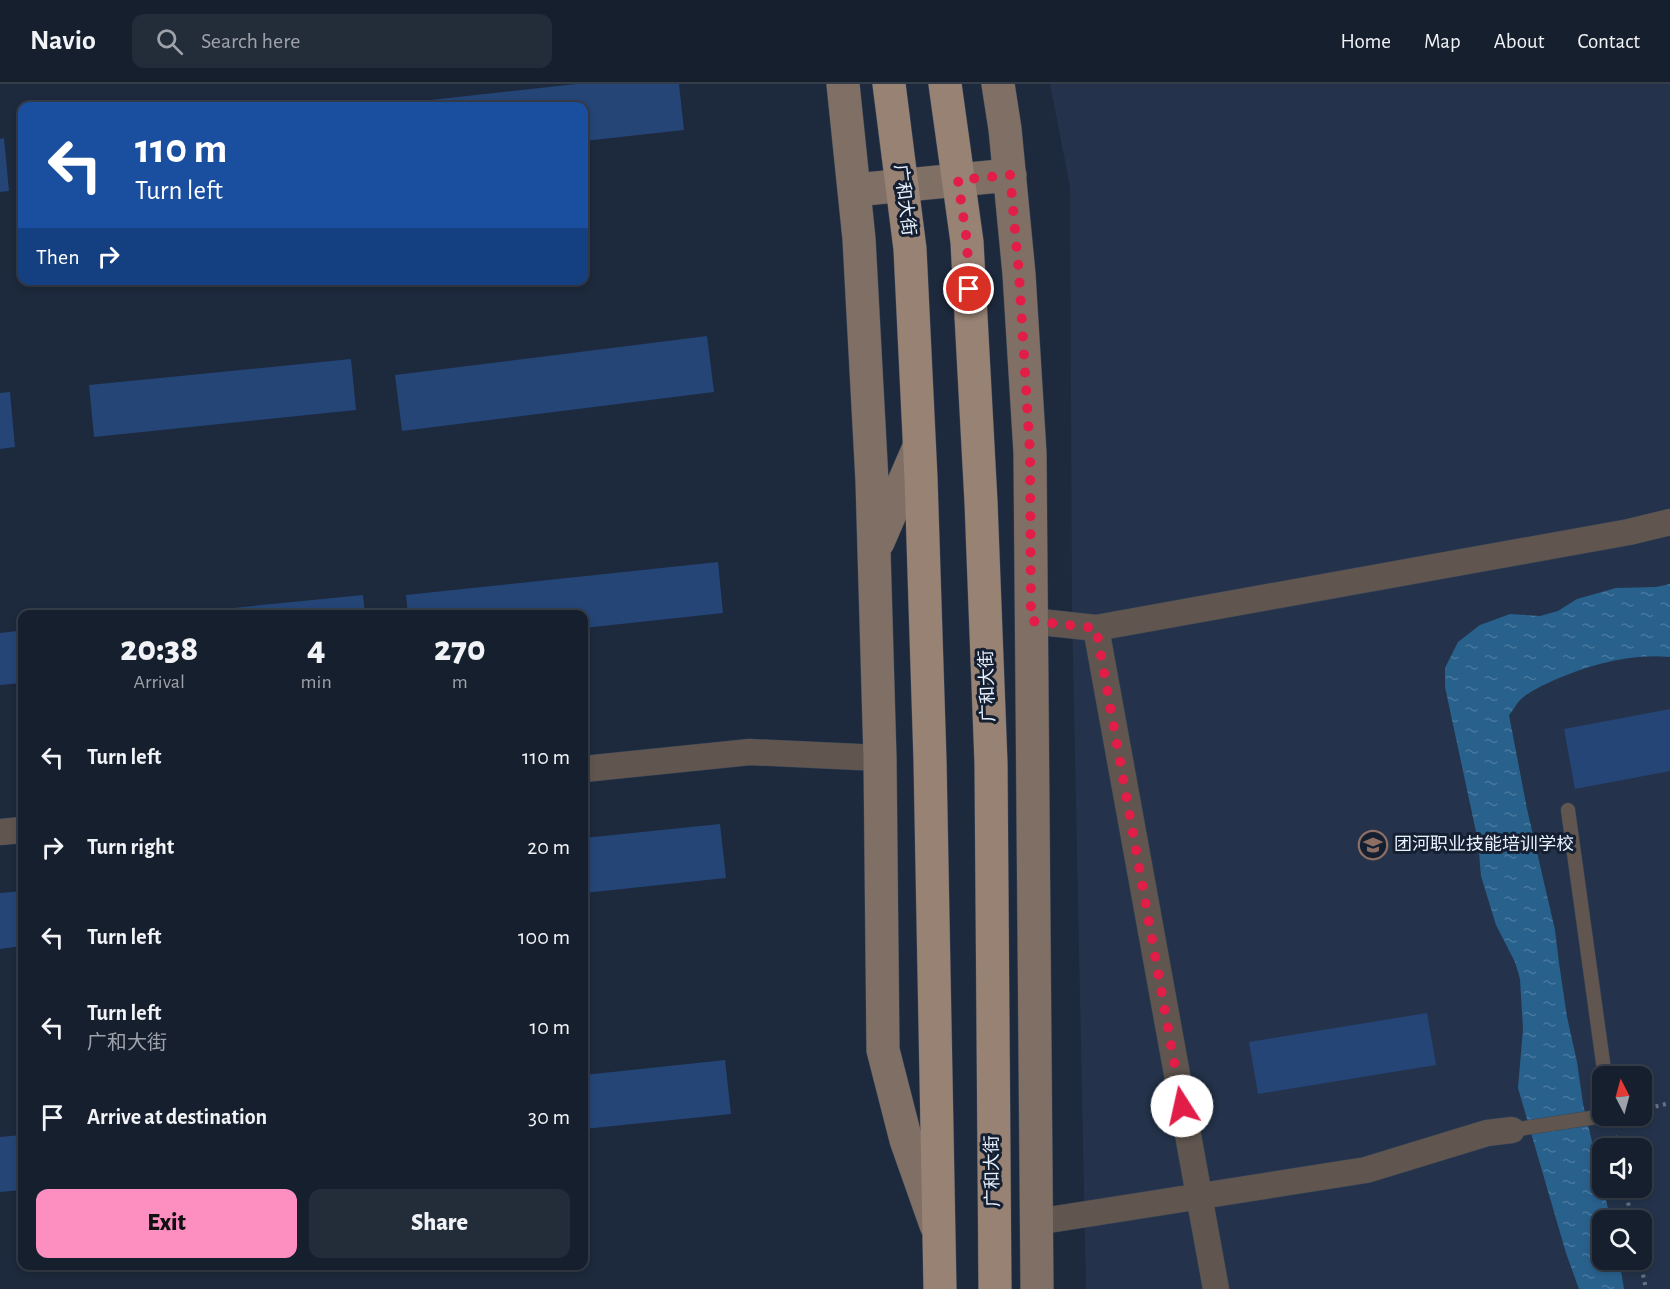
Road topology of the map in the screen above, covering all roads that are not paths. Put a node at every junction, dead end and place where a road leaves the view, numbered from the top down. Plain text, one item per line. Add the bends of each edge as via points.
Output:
1 (843, 84) edge
2 (889, 84) edge
3 (945, 84) edge
4 (998, 84) edge
5 (1010, 175) junction
6 (958, 180) junction
7 (902, 186) junction
8 (855, 190) junction
9 (919, 447) junction
10 (1670, 522) edge
11 (874, 551) junction
12 (1031, 621) junction
13 (1096, 628) junction
14 (880, 758) junction
15 (588, 769) edge
16 (1568, 810) dead end
17 (18, 830) edge
18 (0, 832) edge
19 (1603, 1066) edge
20 (992, 1085) junction
21 (1592, 1119) edge
22 (1512, 1130) joint
23 (1199, 1196) junction
24 (1036, 1222) junction
25 (938, 1230) junction
26 (940, 1289) edge
27 (995, 1289) edge
28 (1036, 1289) edge
29 (1216, 1289) edge

1 - 8 street
2 - 7 main road, 广和大街
3 - 6 main road, 广和大街
4 - 5 street
5 - 6 street
5 - 12 street via 1030,453
6 - 7 street
6 - 20 main road, 广和大街 via 967,242 991,762
7 - 8 street
7 - 9 main road, 广和大街 via 910,249
8 - 11 street
9 - 11 street
9 - 25 main road, 广和大街 via 930,760
10 - 13 street
11 - 14 street
12 - 13 street
12 - 24 street
13 - 23 street
14 - 15 street via 750,752
14 - 25 street via 883,1050 906,1140
16 - 19 lane
17 - 18 street
20 - 24 street
20 - 27 main road, 广和大街
21 - 22 lane
22 - 23 street via 1487,1133 1366,1170
23 - 24 street
23 - 29 street
24 - 28 street
25 - 26 main road, 广和大街

